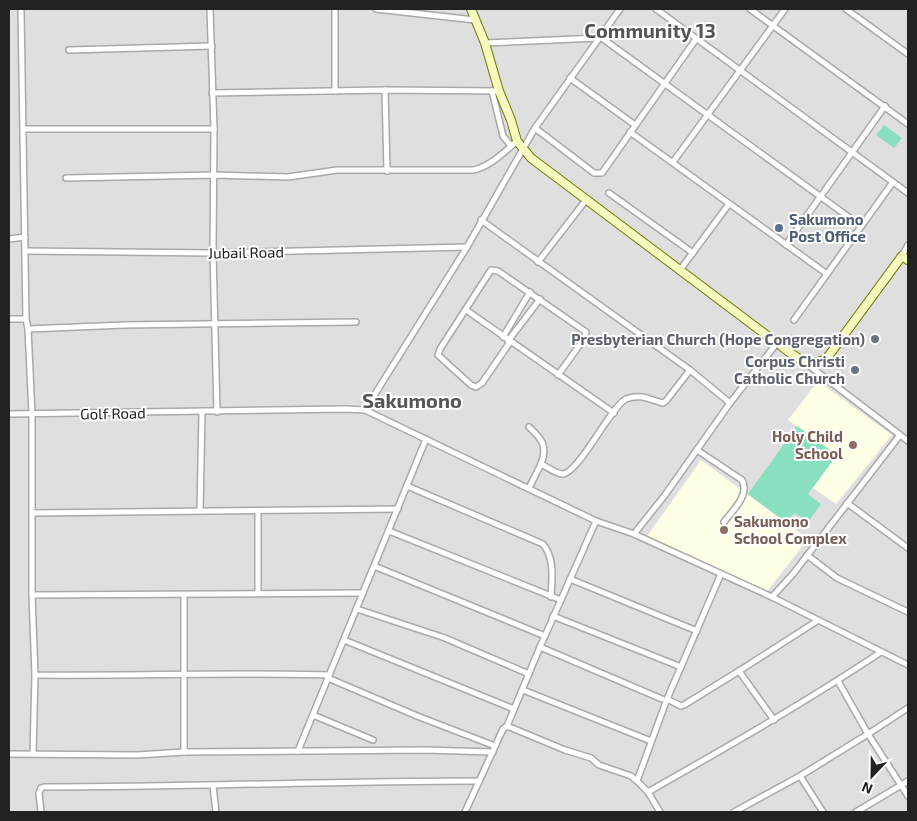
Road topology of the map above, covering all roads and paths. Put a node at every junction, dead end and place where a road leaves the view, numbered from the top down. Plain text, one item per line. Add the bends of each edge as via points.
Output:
1 (210, 9) edge
2 (335, 9) edge
3 (376, 9) edge
4 (471, 9) edge
5 (620, 9) edge
6 (656, 9) edge
7 (750, 9) edge
8 (785, 9) edge
9 (846, 9) edge
10 (20, 11) dead end
11 (474, 20) junction
12 (773, 25) junction
13 (599, 37) junction
14 (696, 39) junction
15 (485, 43) junction
16 (212, 46) junction
17 (69, 50) dead end
18 (908, 54) edge
19 (740, 70) junction
20 (570, 78) junction
21 (664, 85) junction
22 (385, 90) junction
23 (336, 91) junction
24 (496, 91) junction
25 (212, 93) junction
26 (885, 106) junction
27 (707, 115) junction
28 (908, 124) edge
29 (635, 125) junction
30 (535, 128) junction
31 (214, 129) junction
32 (24, 130) junction
33 (630, 132) junction
34 (514, 144) junction
35 (523, 149) junction
36 (852, 152) junction
37 (673, 162) junction
38 (387, 171) junction
39 (214, 174) junction
40 (66, 178) dead end
41 (893, 182) junction
42 (609, 193) dead end
43 (908, 193) edge
44 (820, 197) junction
45 (586, 200) junction
46 (729, 204) junction
47 (481, 220) junction
48 (861, 226) junction
49 (25, 237) junction
50 (9, 239) edge
51 (786, 244) junction
52 (908, 246) edge
53 (467, 247) junction
54 (26, 252) junction
55 (693, 253) junction
56 (213, 254) junction
57 (905, 258) edge
58 (538, 262) junction
59 (680, 270) junction
60 (827, 274) junction
61 (530, 292) junction
62 (540, 299) junction
63 (466, 310) junction
64 (9, 319) edge
65 (26, 319) junction
66 (794, 320) dead end
67 (356, 322) dead end
68 (214, 323) junction
69 (28, 329) junction
70 (502, 337) junction
71 (509, 341) junction
72 (777, 343) junction
73 (807, 364) junction
74 (690, 370) junction
75 (558, 375) junction
76 (730, 403) junction
77 (365, 410) junction
78 (202, 412) junction
79 (217, 412) junction
80 (614, 413) junction
81 (9, 414) edge
82 (32, 414) junction
83 (529, 427) dead end
84 (900, 435) junction
85 (426, 439) junction
86 (908, 441) edge
87 (697, 450) junction
88 (541, 464) junction
89 (407, 486) junction
90 (530, 488) junction
91 (847, 503) junction
92 (398, 509) junction
93 (258, 510) junction
94 (200, 511) junction
95 (32, 513) junction
96 (596, 521) junction
97 (724, 522) dead end
98 (389, 531) junction
99 (634, 534) junction
100 (908, 548) edge
101 (807, 555) junction
102 (374, 566) junction
103 (721, 574) junction
104 (570, 579) junction
105 (258, 593) junction
106 (363, 593) junction
107 (32, 595) junction
108 (184, 595) junction
109 (551, 596) junction
110 (772, 597) junction
111 (561, 600) junction
112 (357, 609) junction
113 (908, 612) edge
114 (553, 616) junction
115 (817, 621) junction
116 (697, 631) junction
117 (544, 636) junction
118 (344, 640) junction
119 (540, 647) junction
120 (882, 652) junction
121 (908, 665) edge
122 (681, 667) junction
123 (739, 670) junction
124 (35, 674) junction
125 (184, 674) junction
126 (529, 674) junction
127 (329, 676) junction
128 (838, 681) junction
129 (523, 690) junction
130 (665, 699) junction
131 (908, 708) edge
132 (514, 709) junction
133 (313, 715) junction
134 (774, 720) junction
135 (507, 726) junction
136 (868, 734) junction
137 (373, 740) dead end
138 (651, 741) junction
139 (494, 749) junction
140 (298, 751) junction
141 (184, 752) junction
142 (9, 754) edge
143 (33, 754) junction
144 (800, 776) junction
145 (479, 781) junction
146 (638, 781) junction
147 (908, 782) edge
148 (213, 786) junction
149 (901, 786) junction
150 (648, 792) junction
151 (908, 796) edge
152 (41, 812) edge
153 (216, 812) edge
154 (465, 812) edge
155 (660, 812) edge
156 (734, 812) edge
157 (822, 812) edge
158 (856, 812) edge

1 - 16 street
2 - 23 street
3 - 11 street
4 - 11 street
5 - 13 street
6 - 14 street
7 - 12 street
8 - 12 street
9 - 18 street
10 - 32 street
11 - 15 street
12 - 19 street
12 - 26 street
13 - 15 street
13 - 20 street
13 - 21 street
14 - 19 street
14 - 21 street
15 - 24 street
16 - 17 street
16 - 25 street
19 - 27 street
19 - 36 street
20 - 29 street
20 - 30 street
21 - 27 street
21 - 29 street
22 - 23 street
22 - 24 street
22 - 38 street
23 - 25 street
24 - 34 street
24 - 34 street via 503,136
25 - 31 street
26 - 28 street
26 - 36 street
27 - 37 street
27 - 44 street
29 - 33 street
30 - 33 street via 598,174 605,170
30 - 35 street
31 - 32 street
31 - 39 street
32 - 49 street
33 - 37 street
34 - 35 street
34 - 38 street via 494,162 474,170
35 - 45 street via 543,169
35 - 47 street
36 - 41 street
36 - 44 street
37 - 46 street
38 - 39 street via 337,170 288,177
39 - 40 street
39 - 56 street
41 - 43 street
41 - 48 street
42 - 55 street
44 - 48 street
44 - 51 street
45 - 58 street
45 - 59 street
46 - 51 street
46 - 55 street
47 - 53 street
47 - 58 street
48 - 60 street
49 - 50 street
49 - 54 street
51 - 60 street
52 - 57 street
53 - 56 street, Jubail Road
53 - 77 street
54 - 56 street, Jubail Road
54 - 65 street
55 - 59 street
56 - 68 street
57 - 73 street via 827,358
58 - 74 street
59 - 72 street
60 - 66 street
61 - 62 street
61 - 63 street via 498,271 490,270
61 - 70 street
62 - 71 street
62 - 75 street via 586,332
63 - 70 street
63 - 71 street via 438,355 471,385 479,386
64 - 65 street
65 - 69 street
67 - 68 street
68 - 69 street
68 - 79 street
69 - 82 street
70 - 71 street
71 - 75 street
72 - 73 street
72 - 76 street
73 - 84 street
74 - 76 street
74 - 80 street via 666,401 638,396 627,398
75 - 80 street
76 - 87 street
77 - 79 street, Golf Road
77 - 85 street
78 - 79 street, Golf Road
78 - 82 street, Golf Road
78 - 94 street
80 - 88 street via 568,472 560,474
81 - 82 street, Golf Road
82 - 95 street
83 - 88 street via 544,446
84 - 86 street
84 - 91 street
85 - 89 street
85 - 90 street
87 - 97 street via 745,485 744,495
87 - 99 street
88 - 90 street
89 - 92 street
89 - 109 street via 543,544 548,549 552,565
90 - 96 street
91 - 100 street
91 - 101 street
92 - 93 street
92 - 98 street
93 - 94 street
93 - 105 street
94 - 95 street
95 - 107 street
96 - 99 street
96 - 104 street
98 - 102 street
98 - 109 street
99 - 103 street
101 - 110 street
101 - 113 street via 837,578
102 - 106 street
102 - 117 street
103 - 110 street
103 - 116 street
104 - 111 street
104 - 116 street
105 - 106 street
105 - 108 street
106 - 112 street
107 - 108 street
107 - 124 street
108 - 125 street
109 - 111 street
110 - 115 street
111 - 114 street
112 - 118 street
112 - 126 street via 446,638
114 - 117 street
114 - 122 street
115 - 120 street
115 - 123 street
116 - 122 street
117 - 119 street
118 - 127 street
118 - 132 street
119 - 126 street
119 - 130 street
120 - 121 street
120 - 128 street
122 - 130 street
123 - 130 street via 681,706
123 - 134 street
124 - 125 street
124 - 143 street
125 - 127 street
125 - 141 street
126 - 129 street
127 - 133 street
127 - 139 street
128 - 134 street
128 - 136 street
129 - 132 street
129 - 138 street
130 - 138 street
131 - 136 street
132 - 135 street
133 - 137 street
133 - 140 street
134 - 150 street
135 - 139 street
135 - 146 street via 591,758
136 - 144 street
136 - 149 street
138 - 146 street
139 - 140 street
139 - 145 street
140 - 141 street
141 - 143 street
142 - 143 street
144 - 156 street
144 - 157 street
145 - 148 street
145 - 154 street
146 - 150 street
147 - 149 street
148 - 152 street via 44,787 40,793
148 - 153 street
149 - 151 street
149 - 158 street
150 - 155 street

